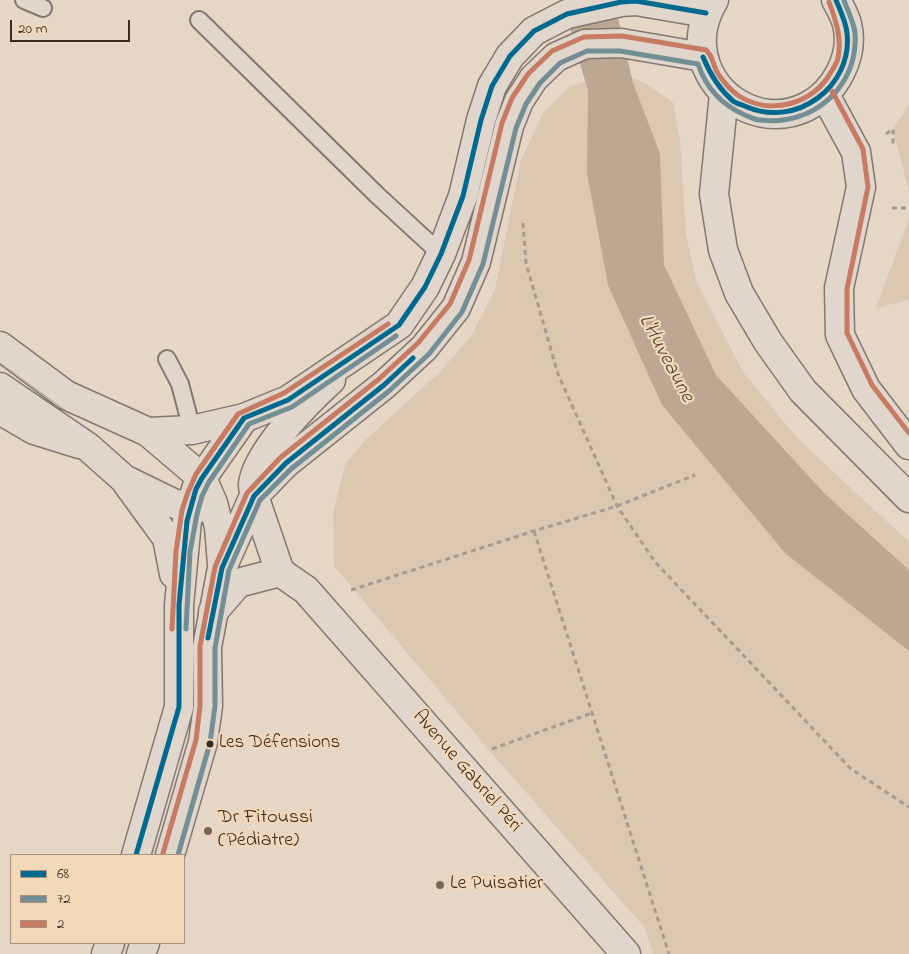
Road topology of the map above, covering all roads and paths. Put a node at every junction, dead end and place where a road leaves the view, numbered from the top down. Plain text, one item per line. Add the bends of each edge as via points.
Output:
1 (24, 0) edge
2 (836, 0) edge
3 (710, 6) edge
4 (42, 8) dead end
5 (199, 20) dead end
6 (703, 57) junction
7 (724, 94) junction
8 (825, 95) junction
9 (523, 219) dead end
10 (441, 254) junction
11 (0, 346) edge
12 (359, 353) junction
13 (167, 359) dead end
14 (0, 387) edge
15 (0, 410) edge
16 (251, 415) junction
17 (192, 430) junction
18 (148, 432) junction
19 (909, 445) edge
20 (88, 447) junction
21 (695, 475) dead end
22 (202, 478) junction
23 (124, 479) junction
24 (254, 496) junction
25 (909, 498) edge
26 (617, 506) junction
27 (203, 508) junction
28 (534, 531) junction
29 (222, 568) junction
30 (280, 572) junction
31 (346, 592) dead end
32 (179, 604) junction
33 (213, 612) junction
34 (592, 713) junction
35 (462, 768) junction
36 (909, 807) edge
37 (136, 854) edge
38 (170, 854) edge
39 (626, 954) edge
40 (669, 954) edge

1 - 4 lane
2 - 8 main road via 847,25 848,50 840,75
3 - 6 main road via 701,35
3 - 10 main road via 621,2 567,14 534,31 510,56 492,86 463,196
5 - 10 lane
6 - 7 main road via 711,77
6 - 24 main road via 641,45 585,44 556,57 534,78 519,101 509,126 476,262 456,308 424,348 286,463
7 - 8 main road via 742,106 763,113 785,113 806,107
7 - 25 main road via 714,194 723,250 739,293 768,342 803,391
8 - 19 main road via 856,152 861,187 840,288 840,335 866,389
9 - 26 path via 526,263 558,374
10 - 12 main road via 425,287 399,325
11 - 18 main road via 66,395
12 - 16 main road via 288,400
12 - 24 main road via 296,414 263,457 253,484
13 - 17 lane via 180,384
14 - 20 main road
15 - 20 main road via 34,430
16 - 17 main road
16 - 22 main road
17 - 18 main road
18 - 22 main road
20 - 23 main road
21 - 26 path
22 - 27 main road via 196,489
23 - 27 main road via 175,504
23 - 32 main road via 167,538
24 - 27 main road via 226,510
24 - 29 main road
24 - 30 main road
26 - 28 path
26 - 36 path via 655,562 851,768
27 - 29 main road via 219,526
27 - 32 main road via 187,522
28 - 31 path
28 - 34 path
29 - 33 main road
30 - 33 main road via 238,583
30 - 35 main road, Avenue Gabriel Péri via 306,590
32 - 37 main road via 179,707
33 - 38 main road via 206,647 208,706 203,742
34 - 35 path via 489,750
34 - 40 path
35 - 39 main road, Avenue Gabriel Péri

